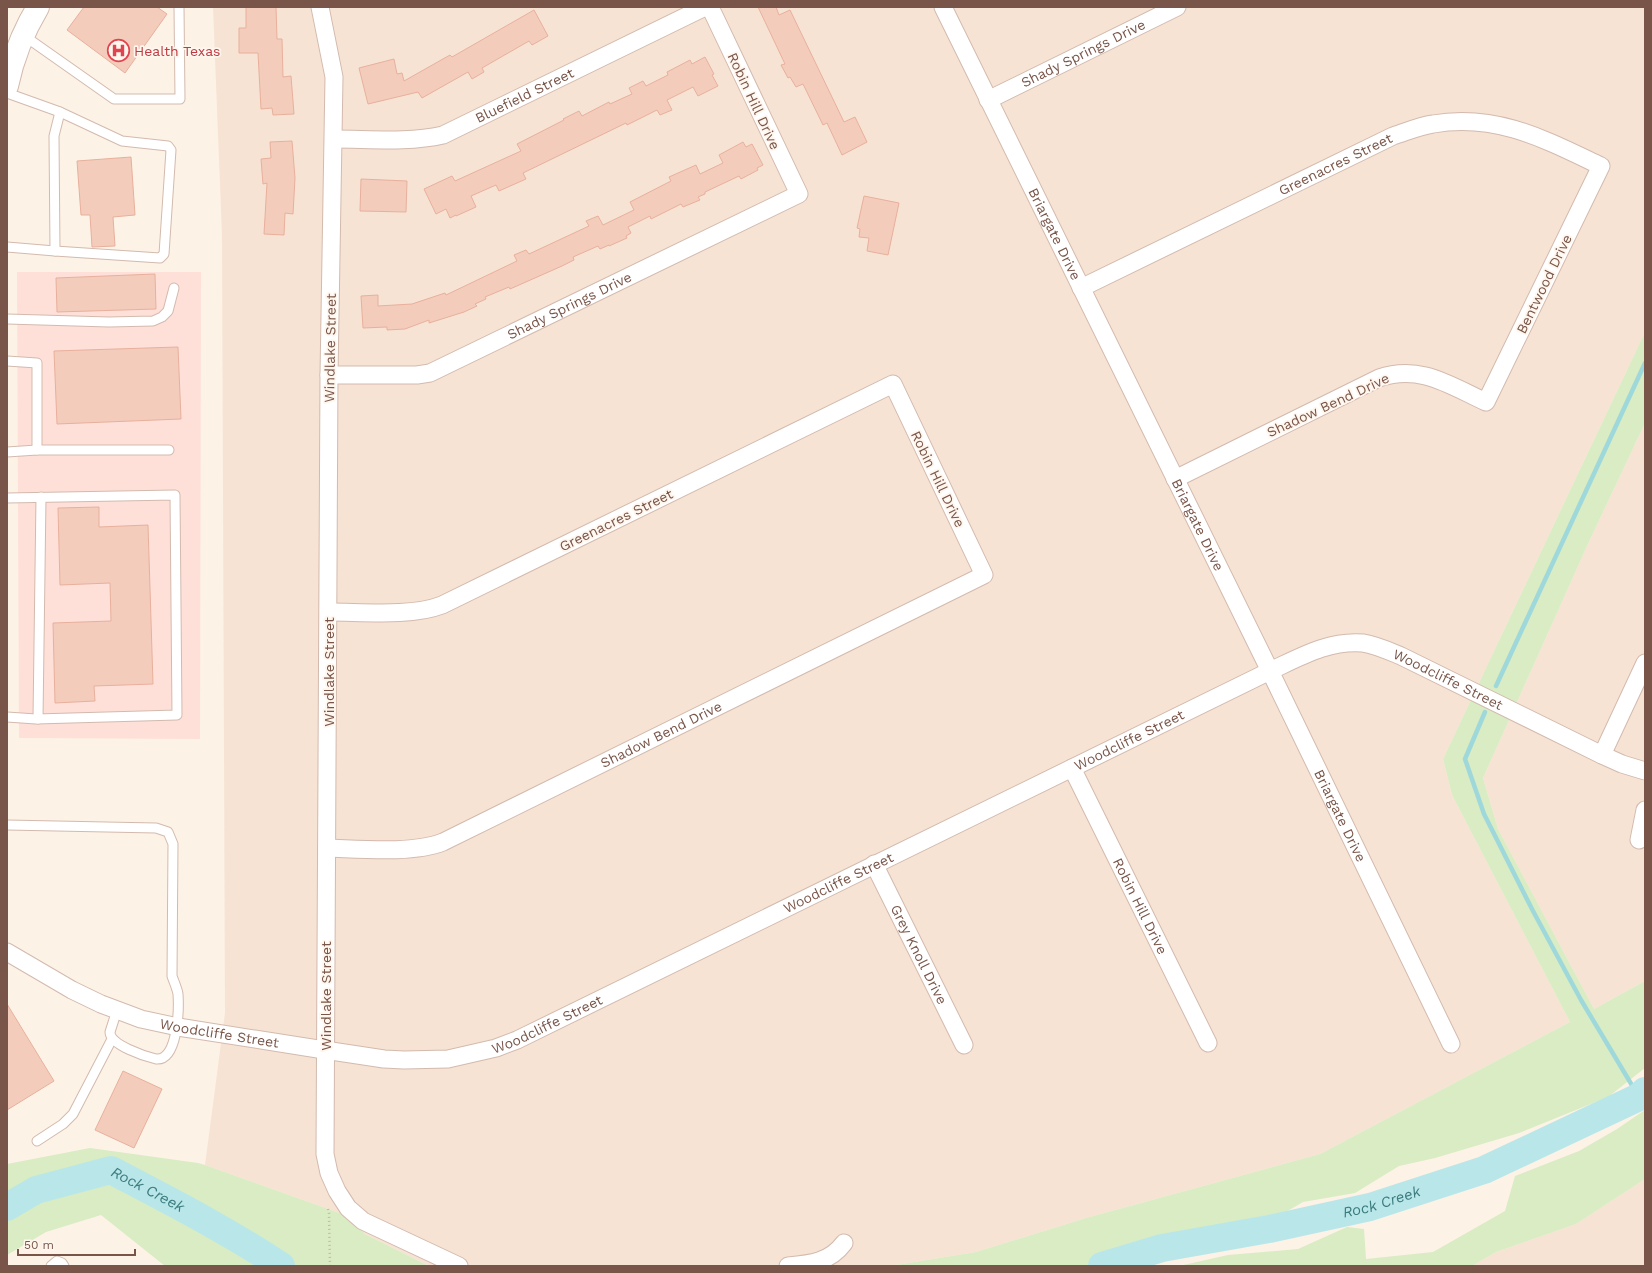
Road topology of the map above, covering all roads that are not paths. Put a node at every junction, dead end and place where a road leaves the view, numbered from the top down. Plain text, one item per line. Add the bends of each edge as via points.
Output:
1 (38, 7) edge
2 (179, 7) edge
3 (320, 7) edge
4 (705, 7) edge
5 (710, 7) edge
6 (943, 7) edge
7 (1177, 7) edge
8 (23, 35) junction
9 (7, 86) edge
10 (7, 92) edge
11 (988, 100) junction
12 (60, 112) junction
13 (334, 139) junction
14 (1601, 166) joint
15 (799, 194) joint
16 (7, 247) edge
17 (55, 251) junction
18 (174, 288) dead end
19 (1081, 288) junction
20 (7, 319) edge
21 (7, 361) edge
22 (329, 376) junction
23 (893, 384) joint
24 (1486, 402) joint
25 (38, 450) junction
26 (169, 450) dead end
27 (7, 452) edge
28 (1175, 479) junction
29 (7, 498) edge
30 (41, 498) junction
31 (984, 575) joint
32 (329, 612) junction
33 (1645, 663) edge
34 (1270, 672) junction
35 (7, 717) edge
36 (38, 719) junction
37 (1602, 755) junction
38 (1072, 768) junction
39 (1645, 771) edge
40 (1645, 810) edge
41 (7, 825) edge
42 (1639, 840) dead end
43 (327, 848) junction
44 (874, 864) junction
45 (7, 952) edge
46 (117, 1010) junction
47 (178, 1027) junction
48 (112, 1039) junction
49 (1208, 1043) dead end
50 (1451, 1044) dead end
51 (964, 1045) dead end
52 (326, 1050) junction
53 (37, 1141) dead end
54 (844, 1243) dead end
55 (51, 1266) edge
56 (64, 1266) edge
57 (459, 1266) edge
58 (788, 1266) edge

1 - 8 street
2 - 8 lane via 180,99 114,99
3 - 13 street, Windlake Street via 334,77
4 - 13 street, Bluefield Street via 443,135 405,140
5 - 15 street, Robin Hill Drive
6 - 11 street, Briargate Drive
7 - 11 street, Shady Springs Drive
8 - 9 street via 11,66
10 - 12 lane
11 - 19 street, Briargate Drive
12 - 17 lane via 54,136
12 - 17 lane via 122,141 168,146 171,150 164,254 160,258
13 - 22 street, Windlake Street
14 - 19 street, Greenacres Street via 1537,136 1509,127 1451,121 1432,124 1393,136
14 - 24 street, Bentwood Drive
15 - 22 street, Shady Springs Drive via 430,374
16 - 17 lane
18 - 20 lane via 168,311 153,321
19 - 28 street, Briargate Drive
21 - 25 lane via 37,363
22 - 32 street, Windlake Street
23 - 31 street, Robin Hill Drive
23 - 32 street, Greenacres Street via 430,610
24 - 28 street, Shadow Bend Drive via 1428,376 1389,374
25 - 26 lane
25 - 27 lane
28 - 34 street, Briargate Drive
29 - 30 lane
30 - 36 lane
30 - 36 lane via 175,495 177,715
31 - 43 street, Shadow Bend Drive via 443,842 430,847 411,849
32 - 43 street, Windlake Street
33 - 37 street
34 - 37 street, Woodcliffe Street via 1323,647 1343,643 1364,644 1401,656
34 - 38 street, Woodcliffe Street
34 - 50 street, Briargate Drive
35 - 36 lane
37 - 39 street, Woodcliffe Street
38 - 44 street, Woodcliffe Street
38 - 49 street, Robin Hill Drive
40 - 42 street
41 - 47 lane via 156,828 168,832 173,844 172,976 178,993
43 - 52 street, Windlake Street
44 - 51 street, Grey Knoll Drive
44 - 52 street, Woodcliffe Street via 496,1048 448,1059 428,1060 384,1059
45 - 46 street, Woodcliffe Street via 72,990
46 - 47 street, Woodcliffe Street via 141,1019
46 - 48 lane via 110,1032
47 - 48 lane via 168,1052 158,1059 120,1045
47 - 52 street, Woodcliffe Street
48 - 53 lane via 73,1114
52 - 57 street, Windlake Street via 325,1154 329,1173 337,1191 348,1208 363,1221
54 - 58 street via 838,1252 827,1259
55 - 56 lane via 57,1261

